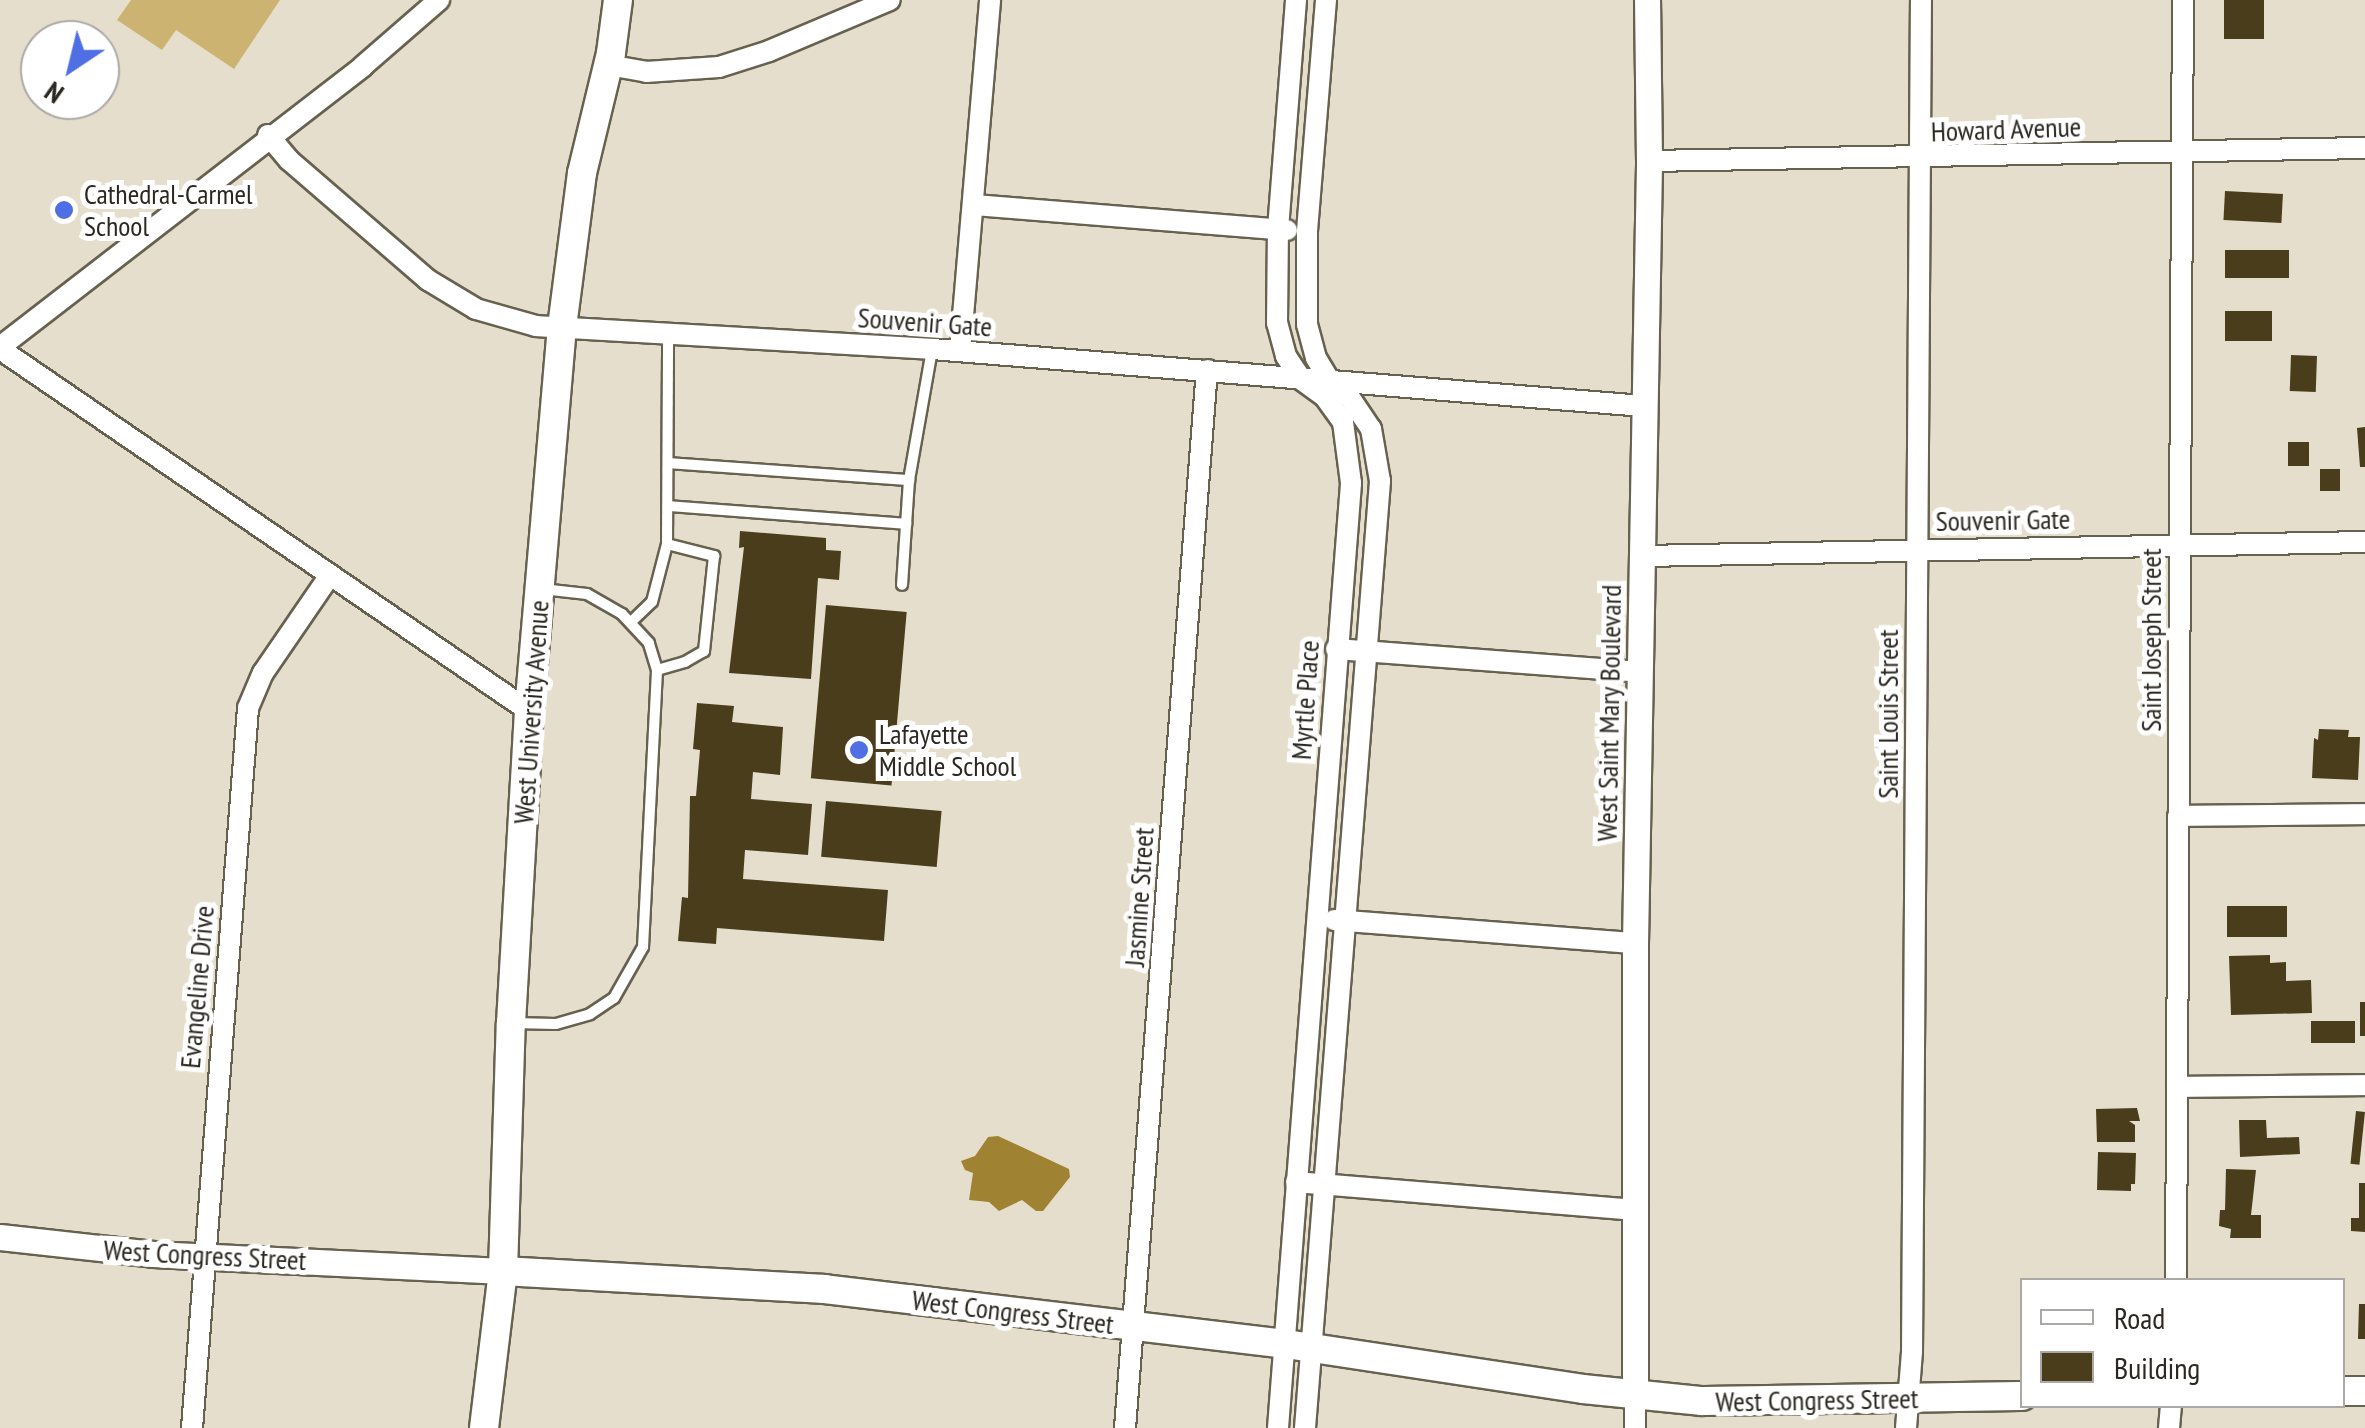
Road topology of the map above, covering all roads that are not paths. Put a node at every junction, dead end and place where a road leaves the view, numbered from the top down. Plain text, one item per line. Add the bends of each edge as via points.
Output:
1 (438, 0) edge
2 (618, 0) edge
3 (890, 0) edge
4 (990, 0) edge
5 (1296, 0) edge
6 (1326, 0) edge
7 (1647, 0) edge
8 (1921, 0) edge
9 (2183, 0) edge
10 (608, 66) junction
11 (268, 135) junction
12 (2365, 148) edge
13 (2181, 151) junction
14 (1919, 159) junction
15 (1648, 162) junction
16 (976, 205) junction
17 (1278, 229) junction
18 (1307, 231) junction
19 (562, 327) junction
20 (668, 333) junction
21 (0, 348) edge
22 (932, 349) junction
23 (960, 351) junction
24 (1206, 370) junction
25 (1302, 380) junction
26 (1331, 383) junction
27 (1643, 406) junction
28 (669, 462) junction
29 (909, 480) junction
30 (668, 506) junction
31 (906, 524) junction
32 (2365, 542) edge
33 (668, 544) junction
34 (2178, 545) junction
35 (1916, 549) junction
36 (1642, 556) junction
37 (330, 574) junction
38 (902, 585) dead end
39 (540, 589) junction
40 (630, 622) junction
41 (1336, 649) junction
42 (1365, 652) junction
43 (657, 670) junction
44 (1640, 672) junction
45 (530, 711) junction
46 (2365, 814) edge
47 (2178, 816) junction
48 (1318, 918) junction
49 (1346, 921) junction
50 (1635, 943) junction
51 (511, 1023) junction
52 (2365, 1084) edge
53 (2177, 1088) junction
54 (1296, 1182) junction
55 (1326, 1184) junction
56 (1638, 1210) junction
57 (0, 1238) edge
58 (202, 1254) junction
59 (503, 1271) junction
60 (2176, 1278) edge
61 (1134, 1327) junction
62 (1298, 1346) junction
63 (1635, 1395) junction
64 (2020, 1396) edge
65 (1908, 1399) junction
66 (192, 1428) edge
67 (484, 1428) edge
68 (1125, 1428) edge
69 (1278, 1428) edge
70 (1305, 1428) edge
71 (1635, 1428) edge
72 (1906, 1428) edge

1 - 11 street via 363,66
2 - 10 main road, West University Avenue
3 - 10 street via 719,67 646,72
4 - 16 street
5 - 17 street, Myrtle Place
6 - 18 street, Myrtle Place
7 - 15 street, West Saint Mary Boulevard
8 - 14 street, Saint Louis Street
9 - 13 street, Saint Joseph Street
10 - 19 main road, West University Avenue via 582,173
11 - 19 street, Souvenir Gate via 448,294 516,322
11 - 21 street
12 - 13 street, Howard Avenue
13 - 14 street, Howard Avenue
13 - 34 street, Saint Joseph Street
14 - 15 street, Howard Avenue
14 - 35 street, Saint Louis Street
15 - 27 street, West Saint Mary Boulevard
16 - 17 street
16 - 23 street
17 - 18 street
17 - 25 street, Myrtle Place via 1276,323
18 - 26 street, Myrtle Place via 1307,324
19 - 20 street, Souvenir Gate
19 - 39 main road, West University Avenue
20 - 22 street, Souvenir Gate
20 - 28 lane
21 - 37 street
22 - 23 street, Souvenir Gate
22 - 29 lane
23 - 24 street, Souvenir Gate
24 - 25 street, Souvenir Gate
24 - 61 street, Jasmine Street
25 - 26 street, Souvenir Gate
25 - 41 street, Myrtle Place via 1335,408 1351,464
26 - 27 street, Souvenir Gate
26 - 42 street, Myrtle Place via 1361,410 1380,464
27 - 36 street, West Saint Mary Boulevard
28 - 29 lane
28 - 30 lane
29 - 31 lane
30 - 31 lane
30 - 33 lane
31 - 38 lane
32 - 34 street, Souvenir Gate
33 - 40 lane via 652,602
33 - 43 lane via 714,556 704,650
34 - 35 street, Souvenir Gate
34 - 47 street, Saint Joseph Street
35 - 36 street, Souvenir Gate
35 - 65 street, Saint Louis Street
36 - 44 street, West Saint Mary Boulevard
37 - 45 street
37 - 58 street, Evangeline Drive via 263,673 248,708
39 - 40 lane via 587,594
39 - 45 main road, West University Avenue
40 - 43 lane via 649,643
41 - 42 street
41 - 48 street, Myrtle Place
42 - 44 street
42 - 49 street, Myrtle Place
43 - 51 lane via 642,946 614,998 590,1014 556,1024
44 - 50 street, West Saint Mary Boulevard
45 - 51 main road, West University Avenue
46 - 47 street
47 - 53 street, Saint Joseph Street
48 - 49 street
48 - 54 street, Myrtle Place
49 - 50 street
49 - 55 street, Myrtle Place
50 - 56 street, West Saint Mary Boulevard
51 - 59 main road, West University Avenue
52 - 53 street
53 - 60 street, Saint Joseph Street
54 - 55 street
54 - 62 street, Myrtle Place
55 - 56 street
55 - 62 street, Myrtle Place
56 - 63 street, West Saint Mary Boulevard
57 - 58 street, West Congress Street
58 - 59 street, West Congress Street
58 - 66 street, Evangeline Drive
59 - 61 main road, West Congress Street via 824,1290
59 - 67 main road, West University Avenue
61 - 62 main road, West Congress Street
61 - 68 street, Jasmine Street
62 - 63 main road, West Congress Street
62 - 69 street, Myrtle Place
62 - 70 street, Myrtle Place
63 - 65 main road, West Congress Street via 1759,1404
63 - 71 street, West Saint Mary Boulevard
64 - 65 main road, West Congress Street
65 - 72 street, Saint Louis Street

